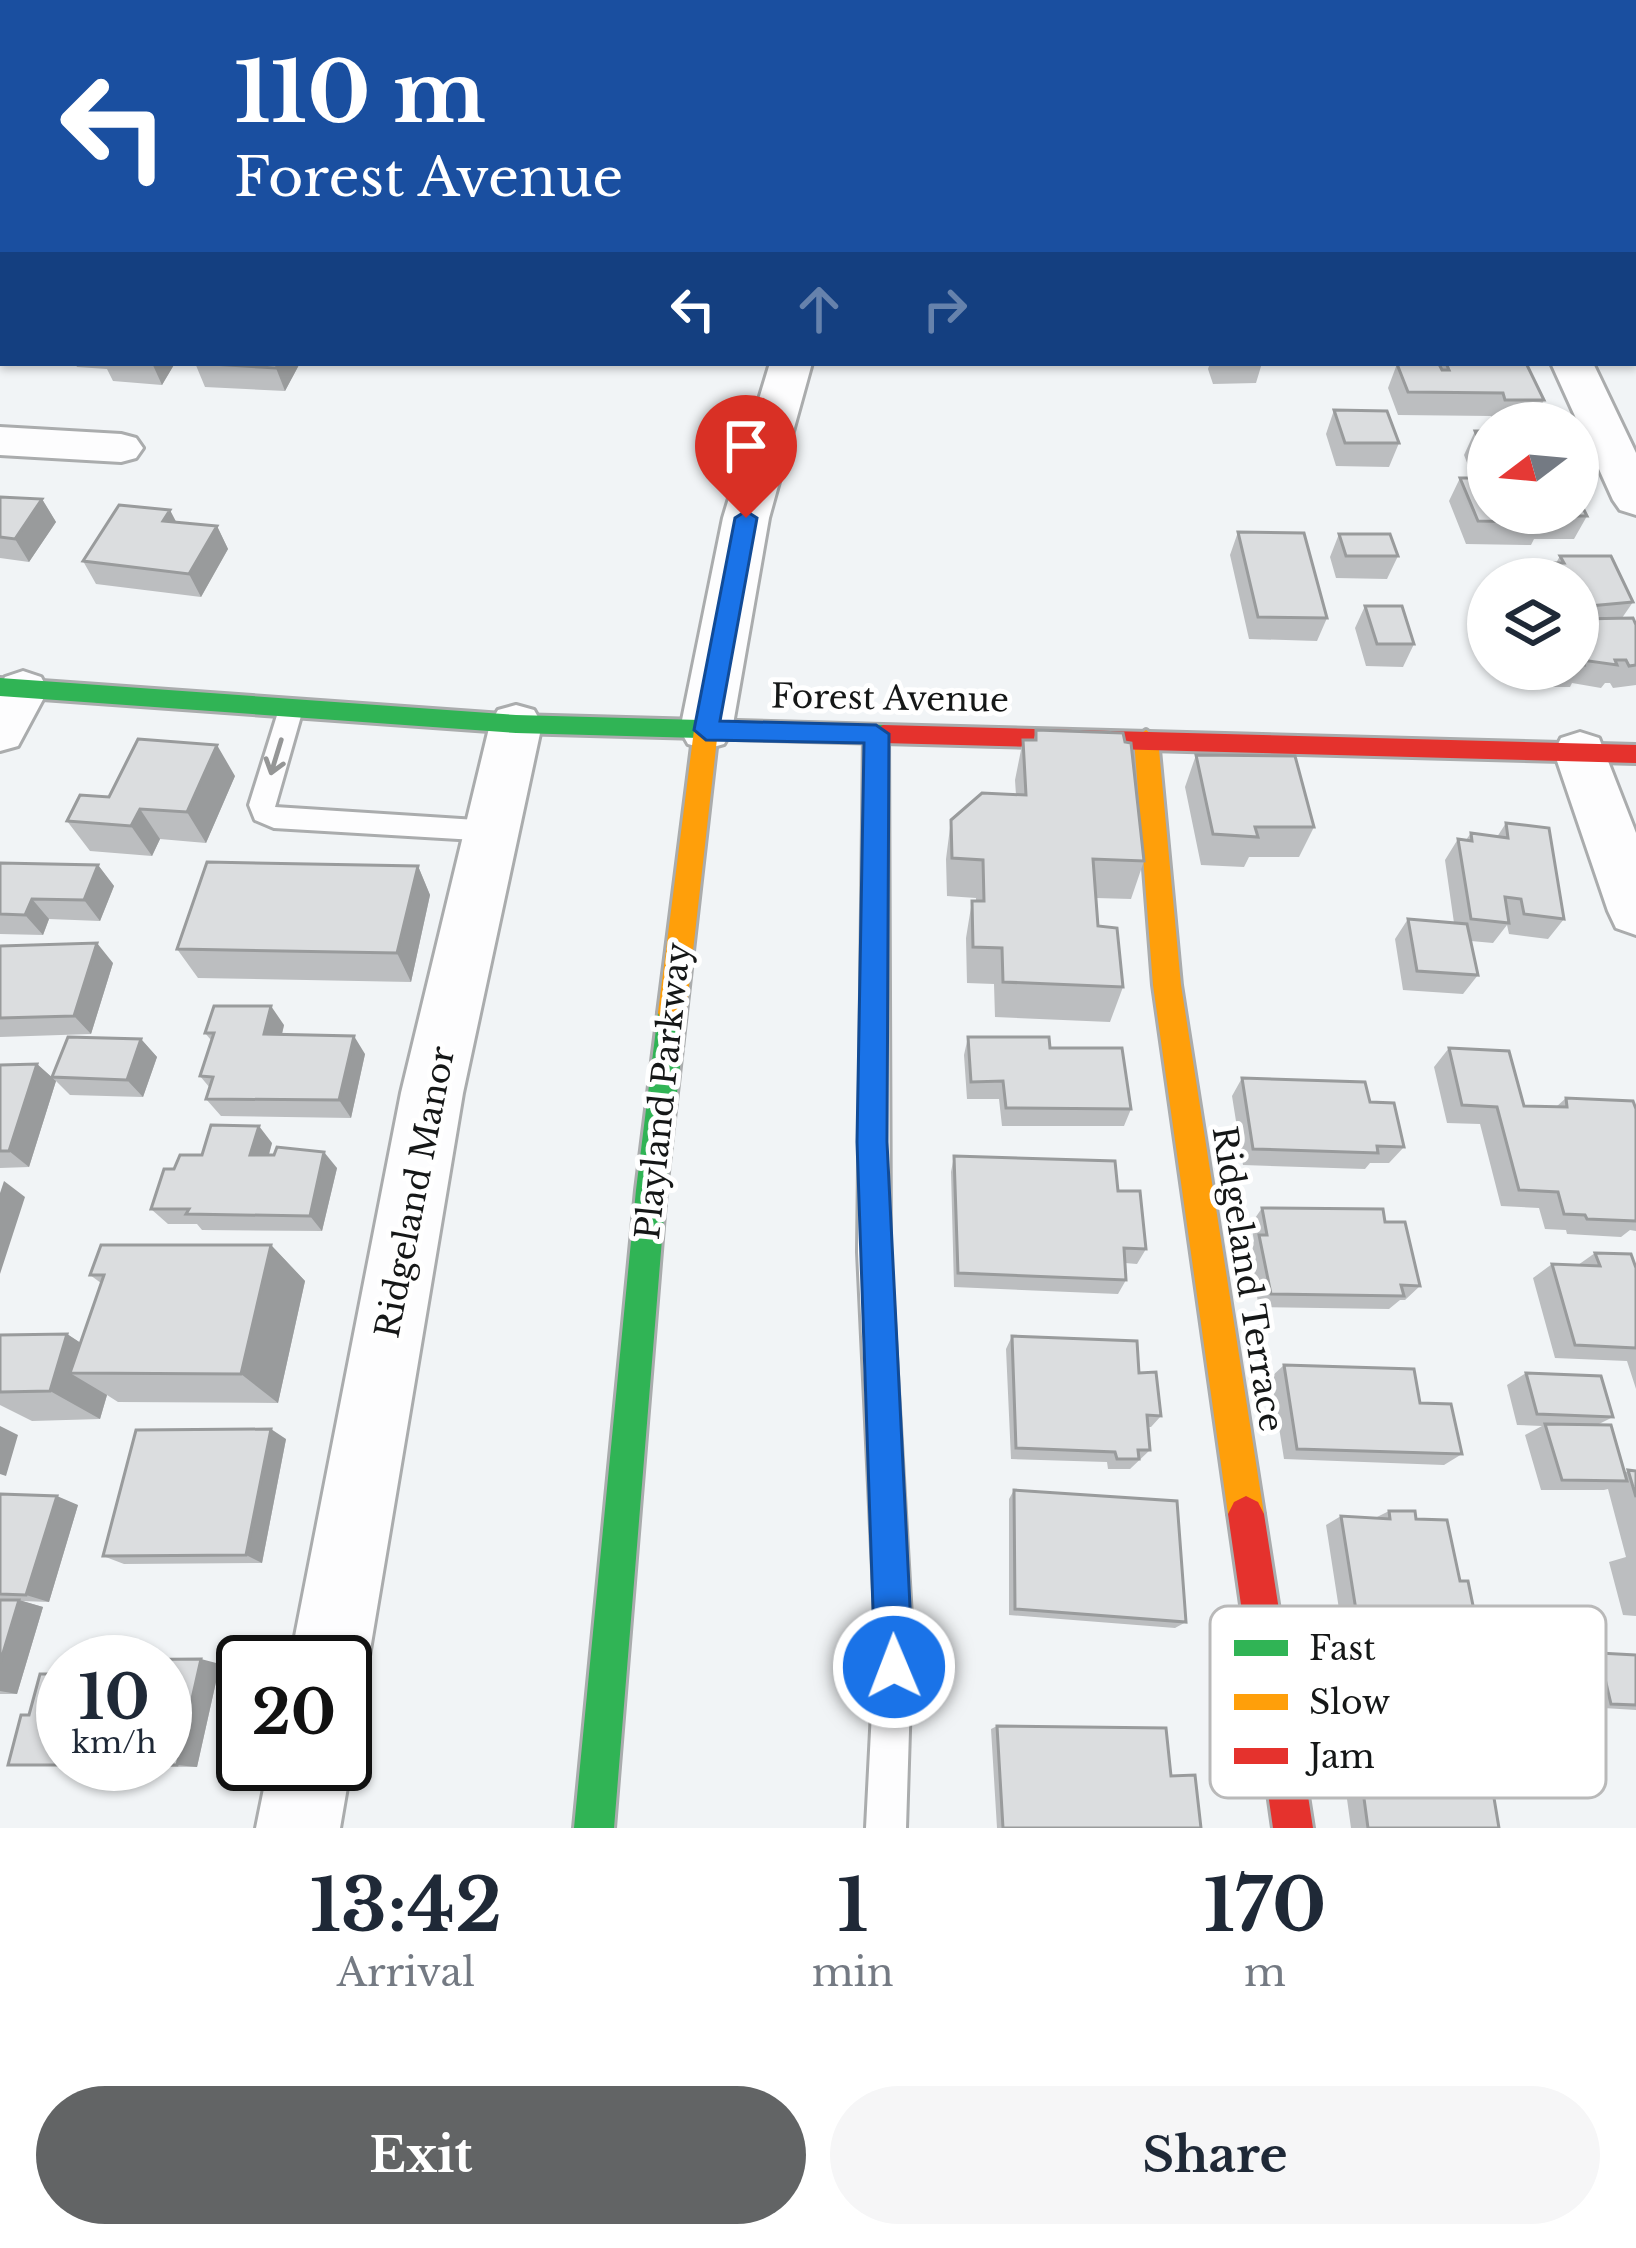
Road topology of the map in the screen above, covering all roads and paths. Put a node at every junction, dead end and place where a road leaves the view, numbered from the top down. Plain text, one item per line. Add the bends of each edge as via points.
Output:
1 (790, 366) edge
2 (1573, 366) edge
3 (0, 440) edge
4 (121, 448) dead end
5 (1636, 500) edge
6 (8, 703) edge
7 (291, 709) junction
8 (516, 724) junction
9 (706, 730) junction
10 (876, 734) junction
11 (1146, 739) junction
12 (1580, 752) junction
13 (1636, 754) edge
14 (492, 831) junction
15 (1636, 911) edge
16 (1260, 1606) edge
17 (333, 1635) edge
18 (305, 1791) edge
19 (1289, 1798) edge
20 (298, 1828) edge
21 (594, 1828) edge
22 (886, 1828) edge
23 (1293, 1828) edge

1 - 9 street, Playland Parkway via 746,518
2 - 5 street
3 - 4 street
6 - 7 street, Forest Avenue
7 - 8 street, Forest Avenue
7 -> 14 lane via 264,813
8 - 9 street, Forest Avenue
8 - 14 street, Ridgeland Manor
9 - 10 street, Forest Avenue
9 - 21 street, Playland Parkway via 651,1190
10 - 11 street, Forest Avenue
10 - 22 lane via 873,1208 894,1634
11 - 12 street, Forest Avenue
11 - 16 street, Ridgeland Terrace via 1167,985
12 - 13 street, Forest Avenue
12 - 15 street
14 - 17 street, Ridgeland Manor via 432,1093
18 - 20 street
19 - 23 street, Ridgeland Terrace

